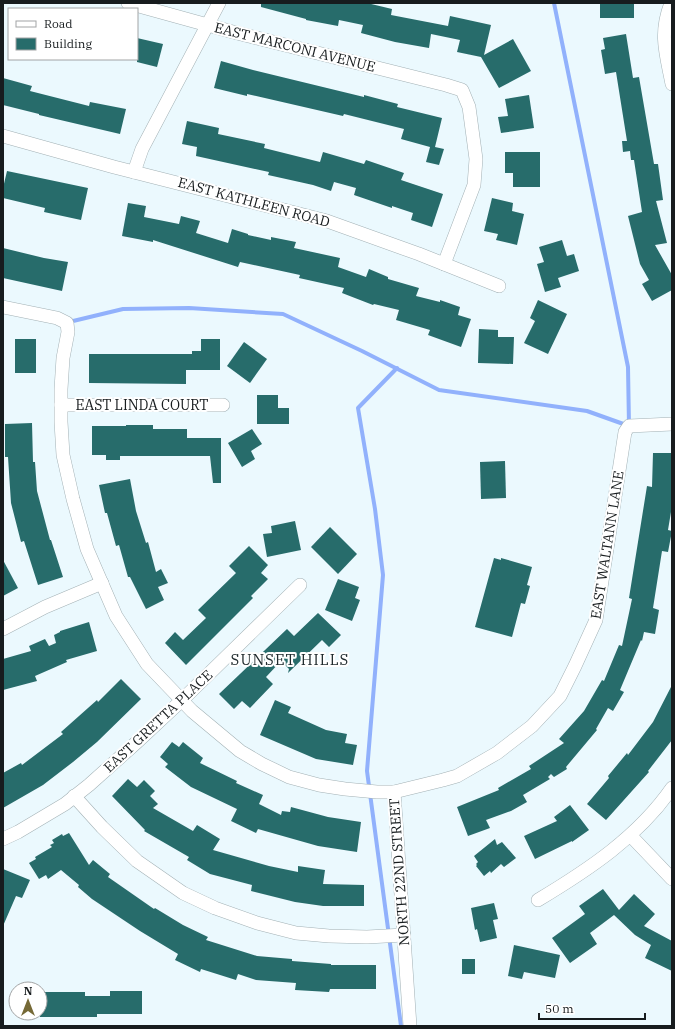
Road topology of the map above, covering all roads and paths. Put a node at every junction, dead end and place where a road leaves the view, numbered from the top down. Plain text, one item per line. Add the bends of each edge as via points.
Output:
1 (128, 3) edge
2 (219, 3) edge
3 (671, 3) edge
4 (208, 25) junction
5 (672, 84) edge
6 (3, 136) edge
7 (134, 172) junction
8 (444, 264) junction
9 (499, 286) dead end
10 (3, 308) edge
11 (61, 405) junction
12 (223, 405) dead end
13 (672, 424) edge
14 (102, 583) junction
15 (300, 585) dead end
16 (3, 629) edge
17 (181, 701) junction
18 (672, 788) edge
19 (394, 792) junction
20 (74, 796) junction
21 (631, 836) junction
22 (3, 839) edge
23 (672, 879) edge
24 (538, 900) dead end
25 (404, 935) junction
26 (410, 1026) edge

1 - 4 street, EAST MARCONI AVENUE
2 - 4 street
3 - 5 street via 663,33
4 - 7 street via 142,149
4 - 8 street, EAST MARCONI AVENUE via 462,90 469,107 476,159 474,185
6 - 7 street, EAST KATHLEEN ROAD
7 - 8 street, EAST KATHLEEN ROAD via 327,221
8 - 9 street, EAST KATHLEEN ROAD
10 - 11 street, NORTH 22ND STREET via 57,318 67,323
11 - 12 street, EAST LINDA COURT
11 - 14 street, NORTH 22ND STREET via 63,455 73,499 87,549
13 - 19 street, EAST WALTANN LANE via 629,426 625,432 596,620 560,696 532,726 497,752 457,776
14 - 16 street via 44,607
14 - 17 street, NORTH 22ND STREET via 116,616 147,664
15 - 17 street, EAST GRETTA PLACE
17 - 19 street, NORTH 22ND STREET via 240,751 289,777 344,789
17 - 20 street, EAST GRETTA PLACE
18 - 21 street
19 - 25 street, NORTH 22ND STREET
20 - 22 street, EAST GRETTA PLACE via 65,804
20 - 25 street via 137,861 183,893 215,908 296,933 367,937
21 - 23 street
21 - 24 street via 591,866
25 - 26 street, NORTH 22ND STREET

